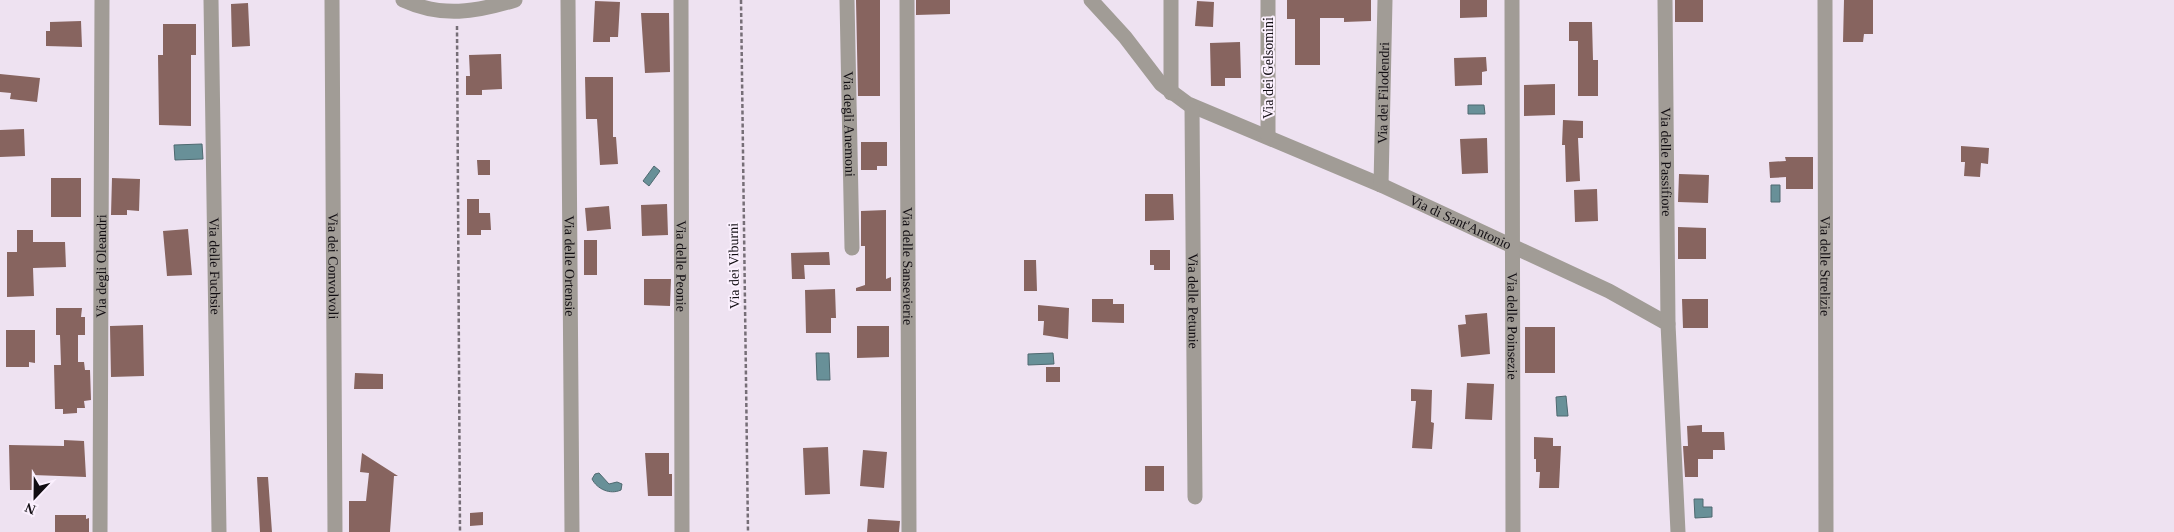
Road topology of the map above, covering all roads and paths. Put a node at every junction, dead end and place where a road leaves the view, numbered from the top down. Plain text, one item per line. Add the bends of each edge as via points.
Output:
1 (102, 0) edge
2 (211, 0) edge
3 (332, 0) edge
4 (403, 0) edge
5 (515, 0) edge
6 (568, 0) edge
7 (681, 0) edge
8 (741, 0) edge
9 (847, 0) edge
10 (907, 0) edge
11 (1091, 0) edge
12 (1171, 0) edge
13 (1268, 0) edge
14 (1385, 0) edge
15 (1512, 0) edge
16 (1665, 0) edge
17 (1825, 0) edge
18 (457, 12) junction
19 (1171, 93) junction
20 (1192, 106) junction
21 (1268, 136) junction
22 (1381, 185) junction
23 (1514, 246) junction
24 (852, 248) dead end
25 (1668, 324) junction
26 (1195, 498) dead end
27 (100, 532) edge
28 (219, 532) edge
29 (335, 532) edge
30 (460, 532) edge
31 (572, 532) edge
32 (682, 532) edge
33 (748, 532) edge
34 (909, 532) edge
35 (1514, 532) edge
36 (1678, 532) edge
37 (1826, 532) edge

1 - 27 street, Via degli Oleandri
2 - 28 street, Via delle Fuchsie
3 - 29 street, Via dei Convolvoli
4 - 18 street via 425,8
5 - 18 street via 476,11
6 - 31 street, Via delle Ortensie
7 - 32 street, Via delle Peonie
8 - 33 path, Via dei Viburni
9 - 24 street, Via degli Anemoni
10 - 34 street, Via delle Sansevierie
11 - 19 street, Via di Sant'Antonio
12 - 19 street
13 - 21 street, Via dei Gelsomini
14 - 22 street, Via dei Filodendri
15 - 23 street, Via delle Poinsezie
16 - 25 street, Via delle Passifiore
17 - 37 street, Via delle Strelizie
18 - 30 path
19 - 20 street, Via di Sant'Antonio
20 - 21 street, Via di Sant'Antonio
20 - 26 street, Via delle Petunie
21 - 22 street, Via di Sant'Antonio
22 - 23 street, Via di Sant'Antonio
23 - 25 street, Via di Sant'Antonio via 1609,291
23 - 35 street, Via delle Poinsezie
25 - 36 street

